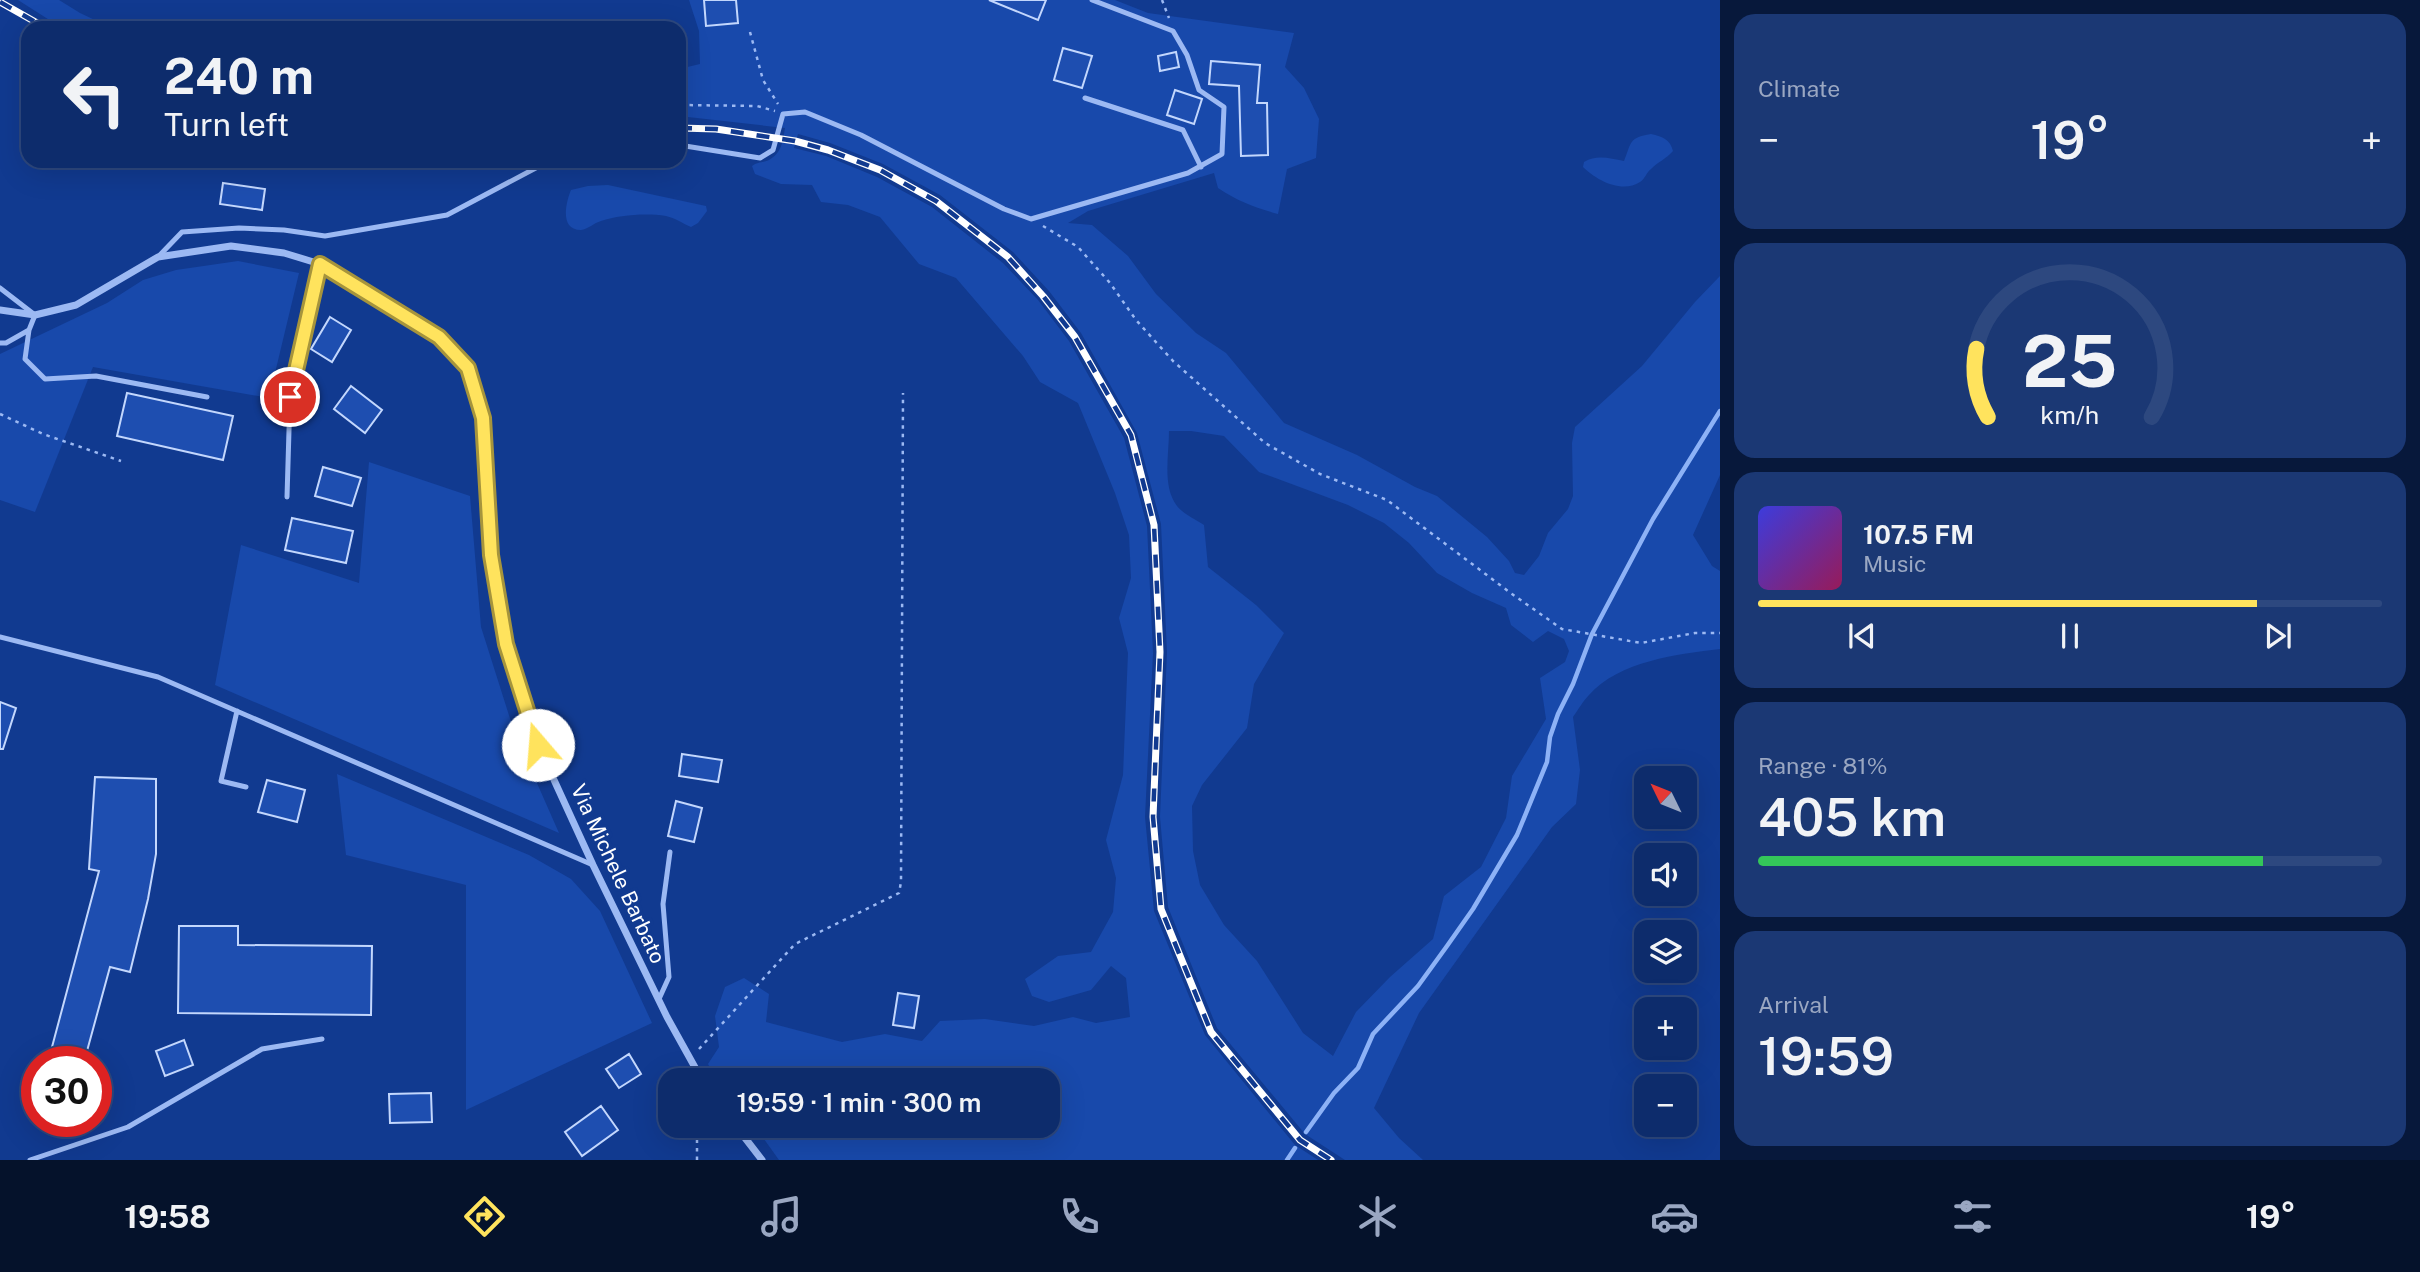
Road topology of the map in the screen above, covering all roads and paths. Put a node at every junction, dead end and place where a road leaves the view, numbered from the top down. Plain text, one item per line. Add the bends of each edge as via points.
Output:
1 (1092, 0) edge
2 (1163, 0) edge
3 (1173, 31) junction
4 (750, 32) dead end
5 (1085, 98) dead end
6 (686, 105) edge
7 (783, 114) junction
8 (686, 146) edge
9 (1201, 167) junction
10 (537, 168) edge
11 (1031, 219) junction
12 (158, 257) junction
13 (320, 264) junction
14 (0, 288) edge
15 (0, 310) edge
16 (35, 315) junction
17 (29, 330) junction
18 (0, 343) edge
19 (903, 393) dead end
20 (208, 397) dead end
21 (0, 414) edge
22 (121, 461) dead end
23 (287, 497) dead end
24 (1720, 633) edge
25 (0, 636) edge
26 (237, 711) junction
27 (246, 787) dead end
28 (670, 852) dead end
29 (593, 865) junction
30 (659, 999) junction
31 (322, 1039) dead end
32 (690, 1059) junction
33 (695, 1068) edge
34 (697, 1138) edge
35 (745, 1138) edge
36 (30, 1160) edge
37 (697, 1160) edge
38 (762, 1160) edge

1 - 3 lane
2 - 3 path
3 - 9 lane via 1199,90 1224,107 1222,154
4 - 7 path via 763,80
5 - 9 lane via 1183,130
6 - 7 path via 757,106
7 - 8 lane via 773,150 760,158
7 - 11 lane via 805,111
9 - 11 lane
10 - 12 lane via 447,215 324,236 239,228 183,232
11 - 24 path via 1078,247 1173,361 1265,443 1320,474 1387,500 1562,629 1641,643 1695,632
12 - 13 street, Via Michele Barbato via 231,246 284,253
12 - 16 street, Via Michele Barbato via 76,305
13 - 23 lane via 290,397
13 - 29 street, Via Michele Barbato via 439,337 468,368 483,418 491,555 506,644 538,745
14 - 16 lane
15 - 16 street
16 - 17 lane
17 - 18 lane
17 - 20 lane via 24,359 45,379 96,376
19 - 32 path via 899,893 795,944
21 - 22 path
25 - 26 lane via 158,677
26 - 27 lane via 221,781
26 - 29 lane
28 - 30 lane via 663,904 669,977
29 - 30 street, Via Michele Barbato
30 - 32 street, Via Michele Barbato
31 - 36 lane via 262,1049 128,1127
32 - 33 street, Via Michele Barbato
34 - 37 path
35 - 38 street

